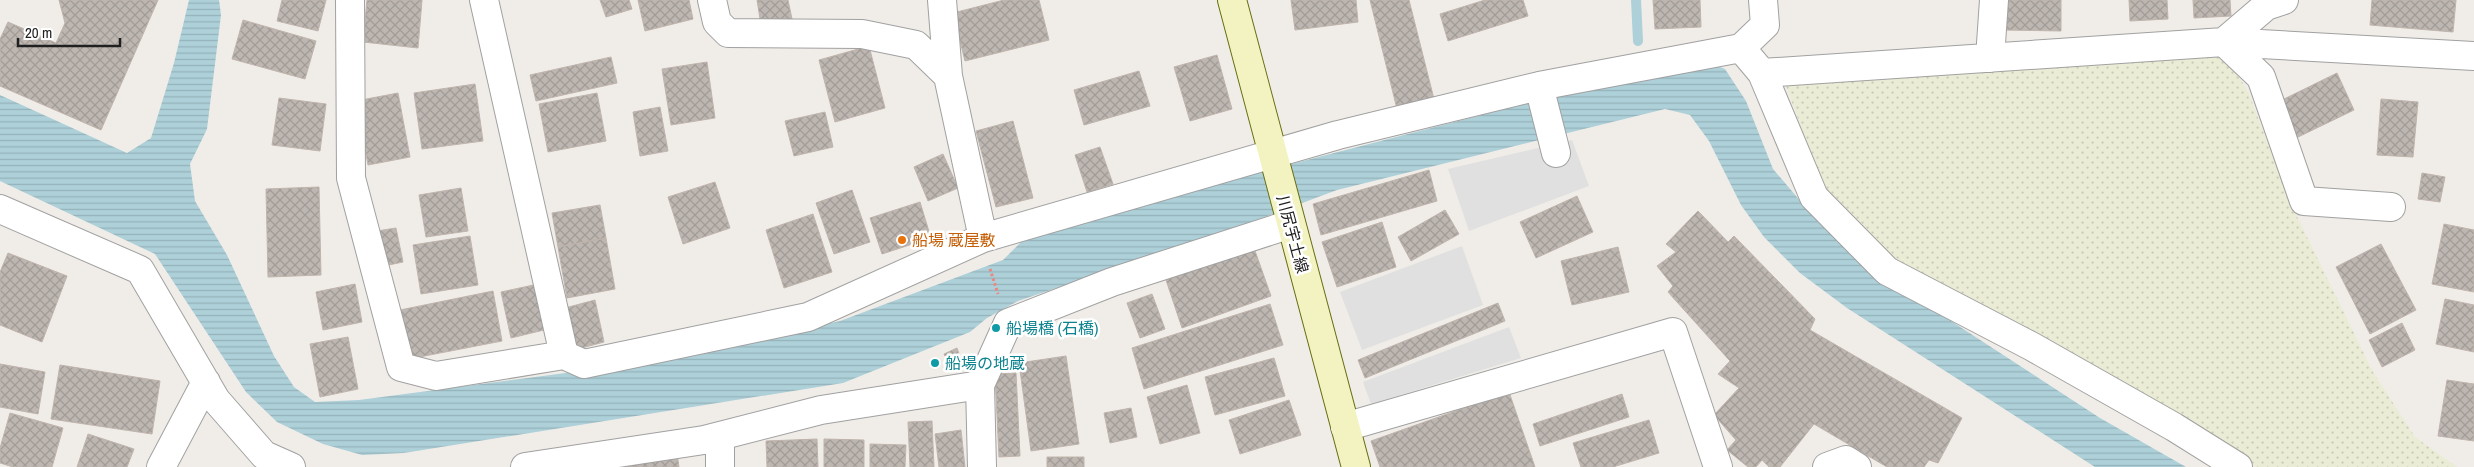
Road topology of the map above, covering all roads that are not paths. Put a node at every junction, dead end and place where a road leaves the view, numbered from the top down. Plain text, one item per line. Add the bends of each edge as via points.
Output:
1 (350, 0) edge
2 (484, 0) edge
3 (712, 0) edge
4 (942, 0) edge
5 (1232, 0) edge
6 (1763, 0) edge
7 (1994, 0) edge
8 (2272, 2) edge
9 (2224, 42) junction
10 (1741, 48) junction
11 (2474, 56) edge
12 (1990, 58) junction
13 (1762, 73) junction
14 (948, 76) junction
15 (1539, 86) junction
16 (1556, 153) dead end
17 (1272, 158) junction
18 (2391, 207) dead end
19 (0, 209) edge
20 (1289, 218) junction
21 (985, 249) junction
22 (564, 355) junction
23 (206, 382) junction
24 (980, 385) junction
25 (1345, 427) junction
26 (720, 436) junction
27 (161, 467) edge
28 (291, 467) edge
29 (525, 467) edge
30 (720, 467) edge
31 (982, 467) edge
32 (1356, 467) edge
33 (1718, 467) edge
34 (1827, 467) edge
35 (1857, 467) edge
36 (2238, 467) edge

1 - 22 street via 351,178 401,367 436,376
2 - 22 street
3 - 14 street via 716,22 728,33 862,34 916,45
4 - 14 street
5 - 17 main road, 川尻宇土線
6 - 10 street via 1765,25
7 - 12 street
8 - 9 street
9 - 11 street
9 - 12 street
9 - 18 street via 2260,77 2304,201
10 - 13 street
10 - 15 street
12 - 13 street
13 - 36 street via 1814,197 1887,271 2031,346 2174,426
14 - 21 street
15 - 16 street
15 - 17 street via 1338,135
17 - 20 main road, 川尻宇土線
17 - 21 street
19 - 23 street via 140,270
20 - 24 street via 1008,323
20 - 25 main road, 川尻宇土線
21 - 22 street via 808,317 584,364
23 - 27 street
23 - 28 street via 216,400 264,455
24 - 26 street via 821,410
24 - 31 street
25 - 32 main road, 川尻宇土線
25 - 33 street via 1673,332
26 - 29 street
26 - 30 street
34 - 35 street via 1846,460

